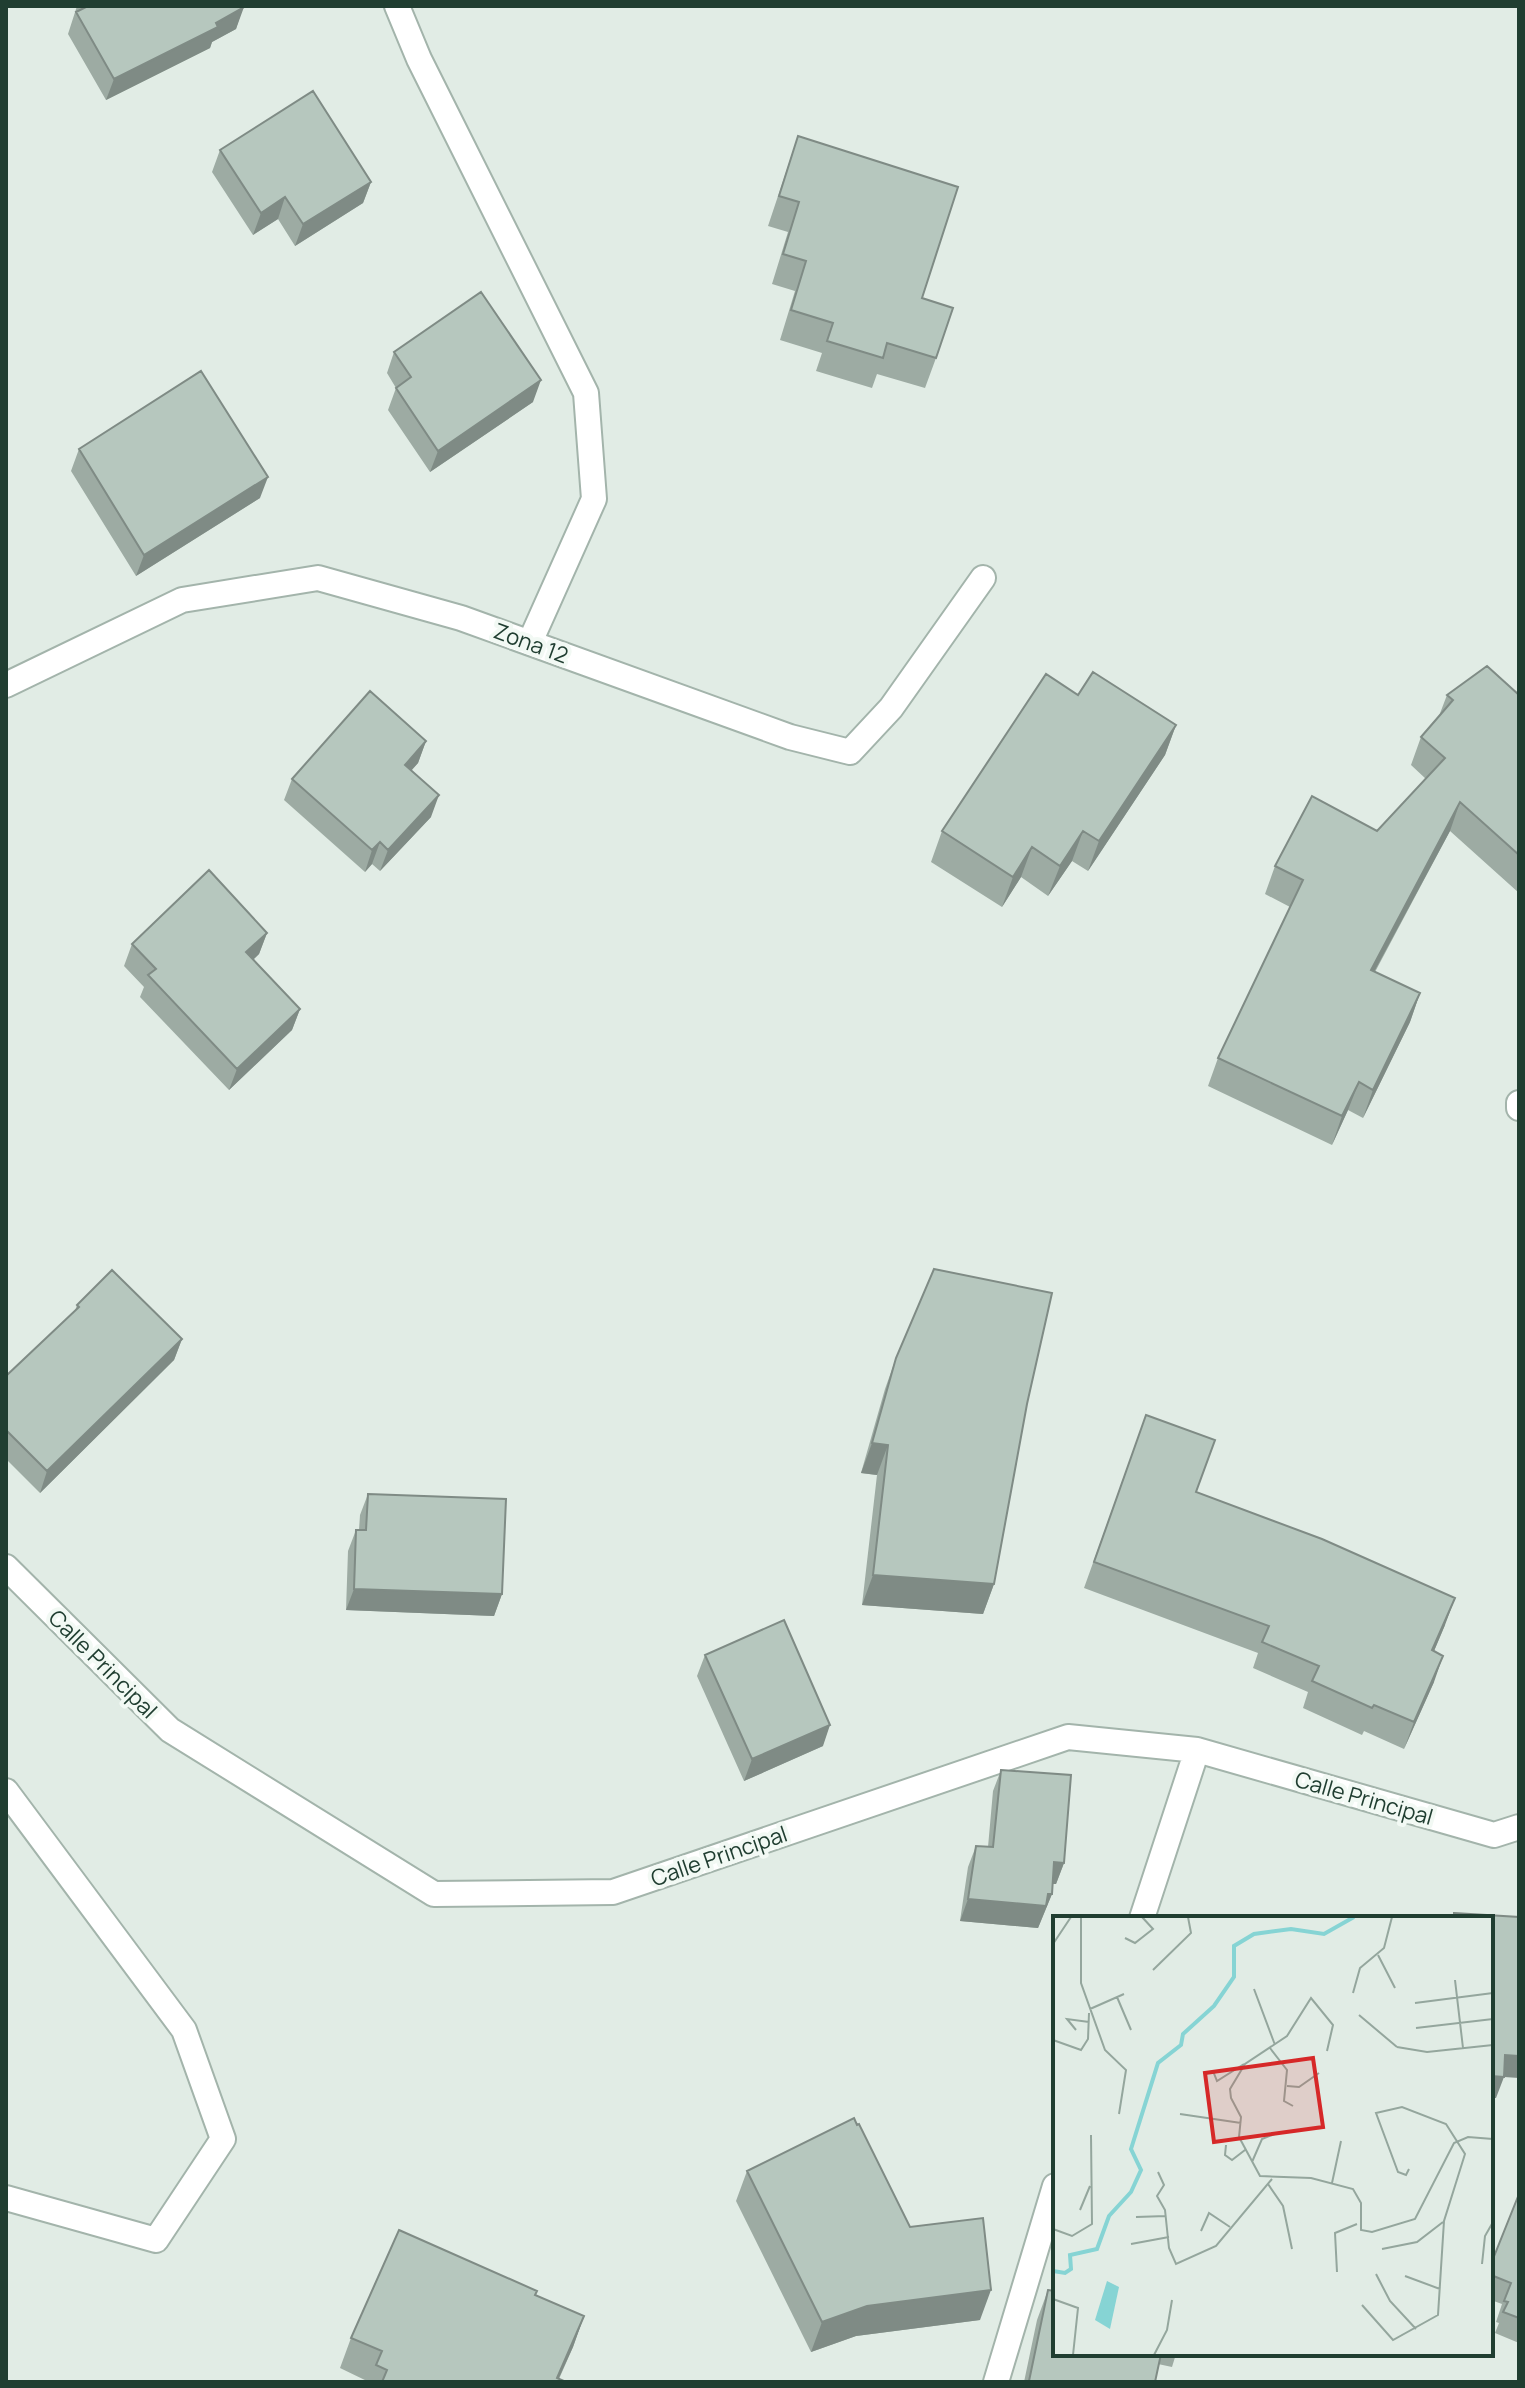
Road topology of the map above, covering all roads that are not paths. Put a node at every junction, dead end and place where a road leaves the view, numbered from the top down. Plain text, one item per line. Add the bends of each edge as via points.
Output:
1 (397, 6) edge
2 (983, 578) dead end
3 (530, 642) junction
4 (6, 685) edge
5 (6, 1567) edge
6 (1197, 1750) junction
7 (6, 1791) edge
8 (1519, 1827) edge
9 (1143, 1916) edge
10 (1053, 2193) edge
11 (6, 2198) edge
12 (996, 2382) edge

1 - 3 street via 586,393 594,499
2 - 3 street, Zona 12 via 891,708 850,752 790,737
3 - 4 street, Zona 12 via 318,578 182,600
5 - 6 street, Calle Principal via 170,1730 434,1894 613,1892 1068,1737
6 - 8 street, Calle Principal via 1494,1835
6 - 9 street
7 - 11 street via 184,2030 223,2139 156,2240
10 - 12 street

